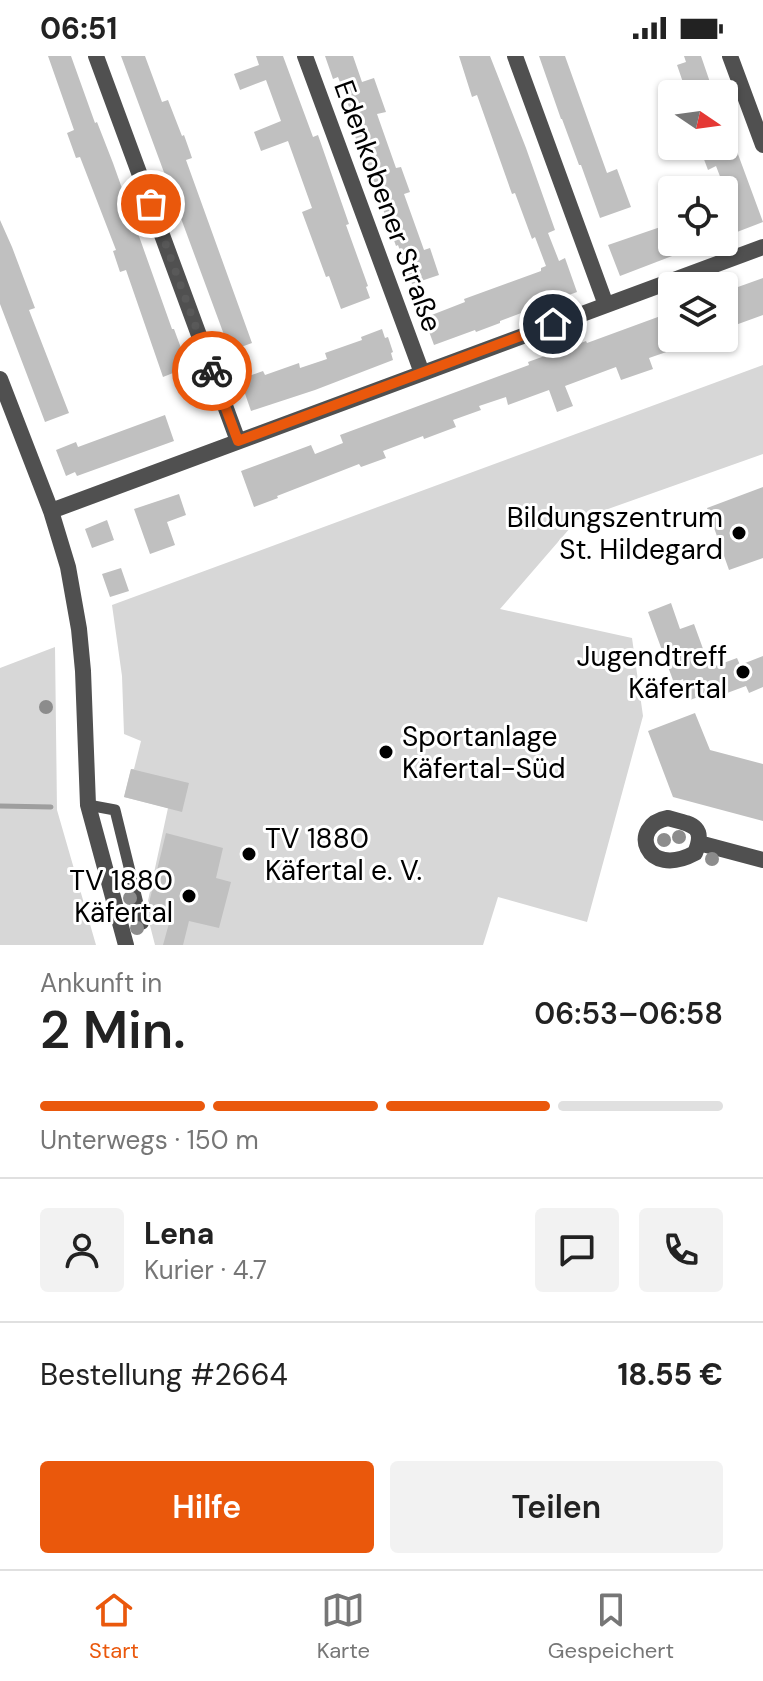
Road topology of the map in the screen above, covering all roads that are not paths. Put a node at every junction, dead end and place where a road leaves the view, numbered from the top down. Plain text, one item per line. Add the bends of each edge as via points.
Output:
1 (96, 56) edge
2 (305, 56) edge
3 (515, 56) edge
4 (730, 56) edge
5 (762, 137) edge
6 (763, 247) edge
7 (606, 305) junction
8 (422, 373) junction
9 (0, 379) edge
10 (238, 441) junction
11 (51, 511) junction
12 (88, 805) junction
13 (697, 848) dead end
14 (763, 860) edge
15 (143, 924) dead end
16 (126, 945) edge

1 - 10 street
2 - 8 street, Edenkobener Straße
3 - 7 street
4 - 5 street
6 - 7 street
7 - 8 street
8 - 10 street
9 - 11 street
10 - 11 street
11 - 12 street via 79,629
12 - 15 lane via 115,810
12 - 16 street
13 - 14 street

